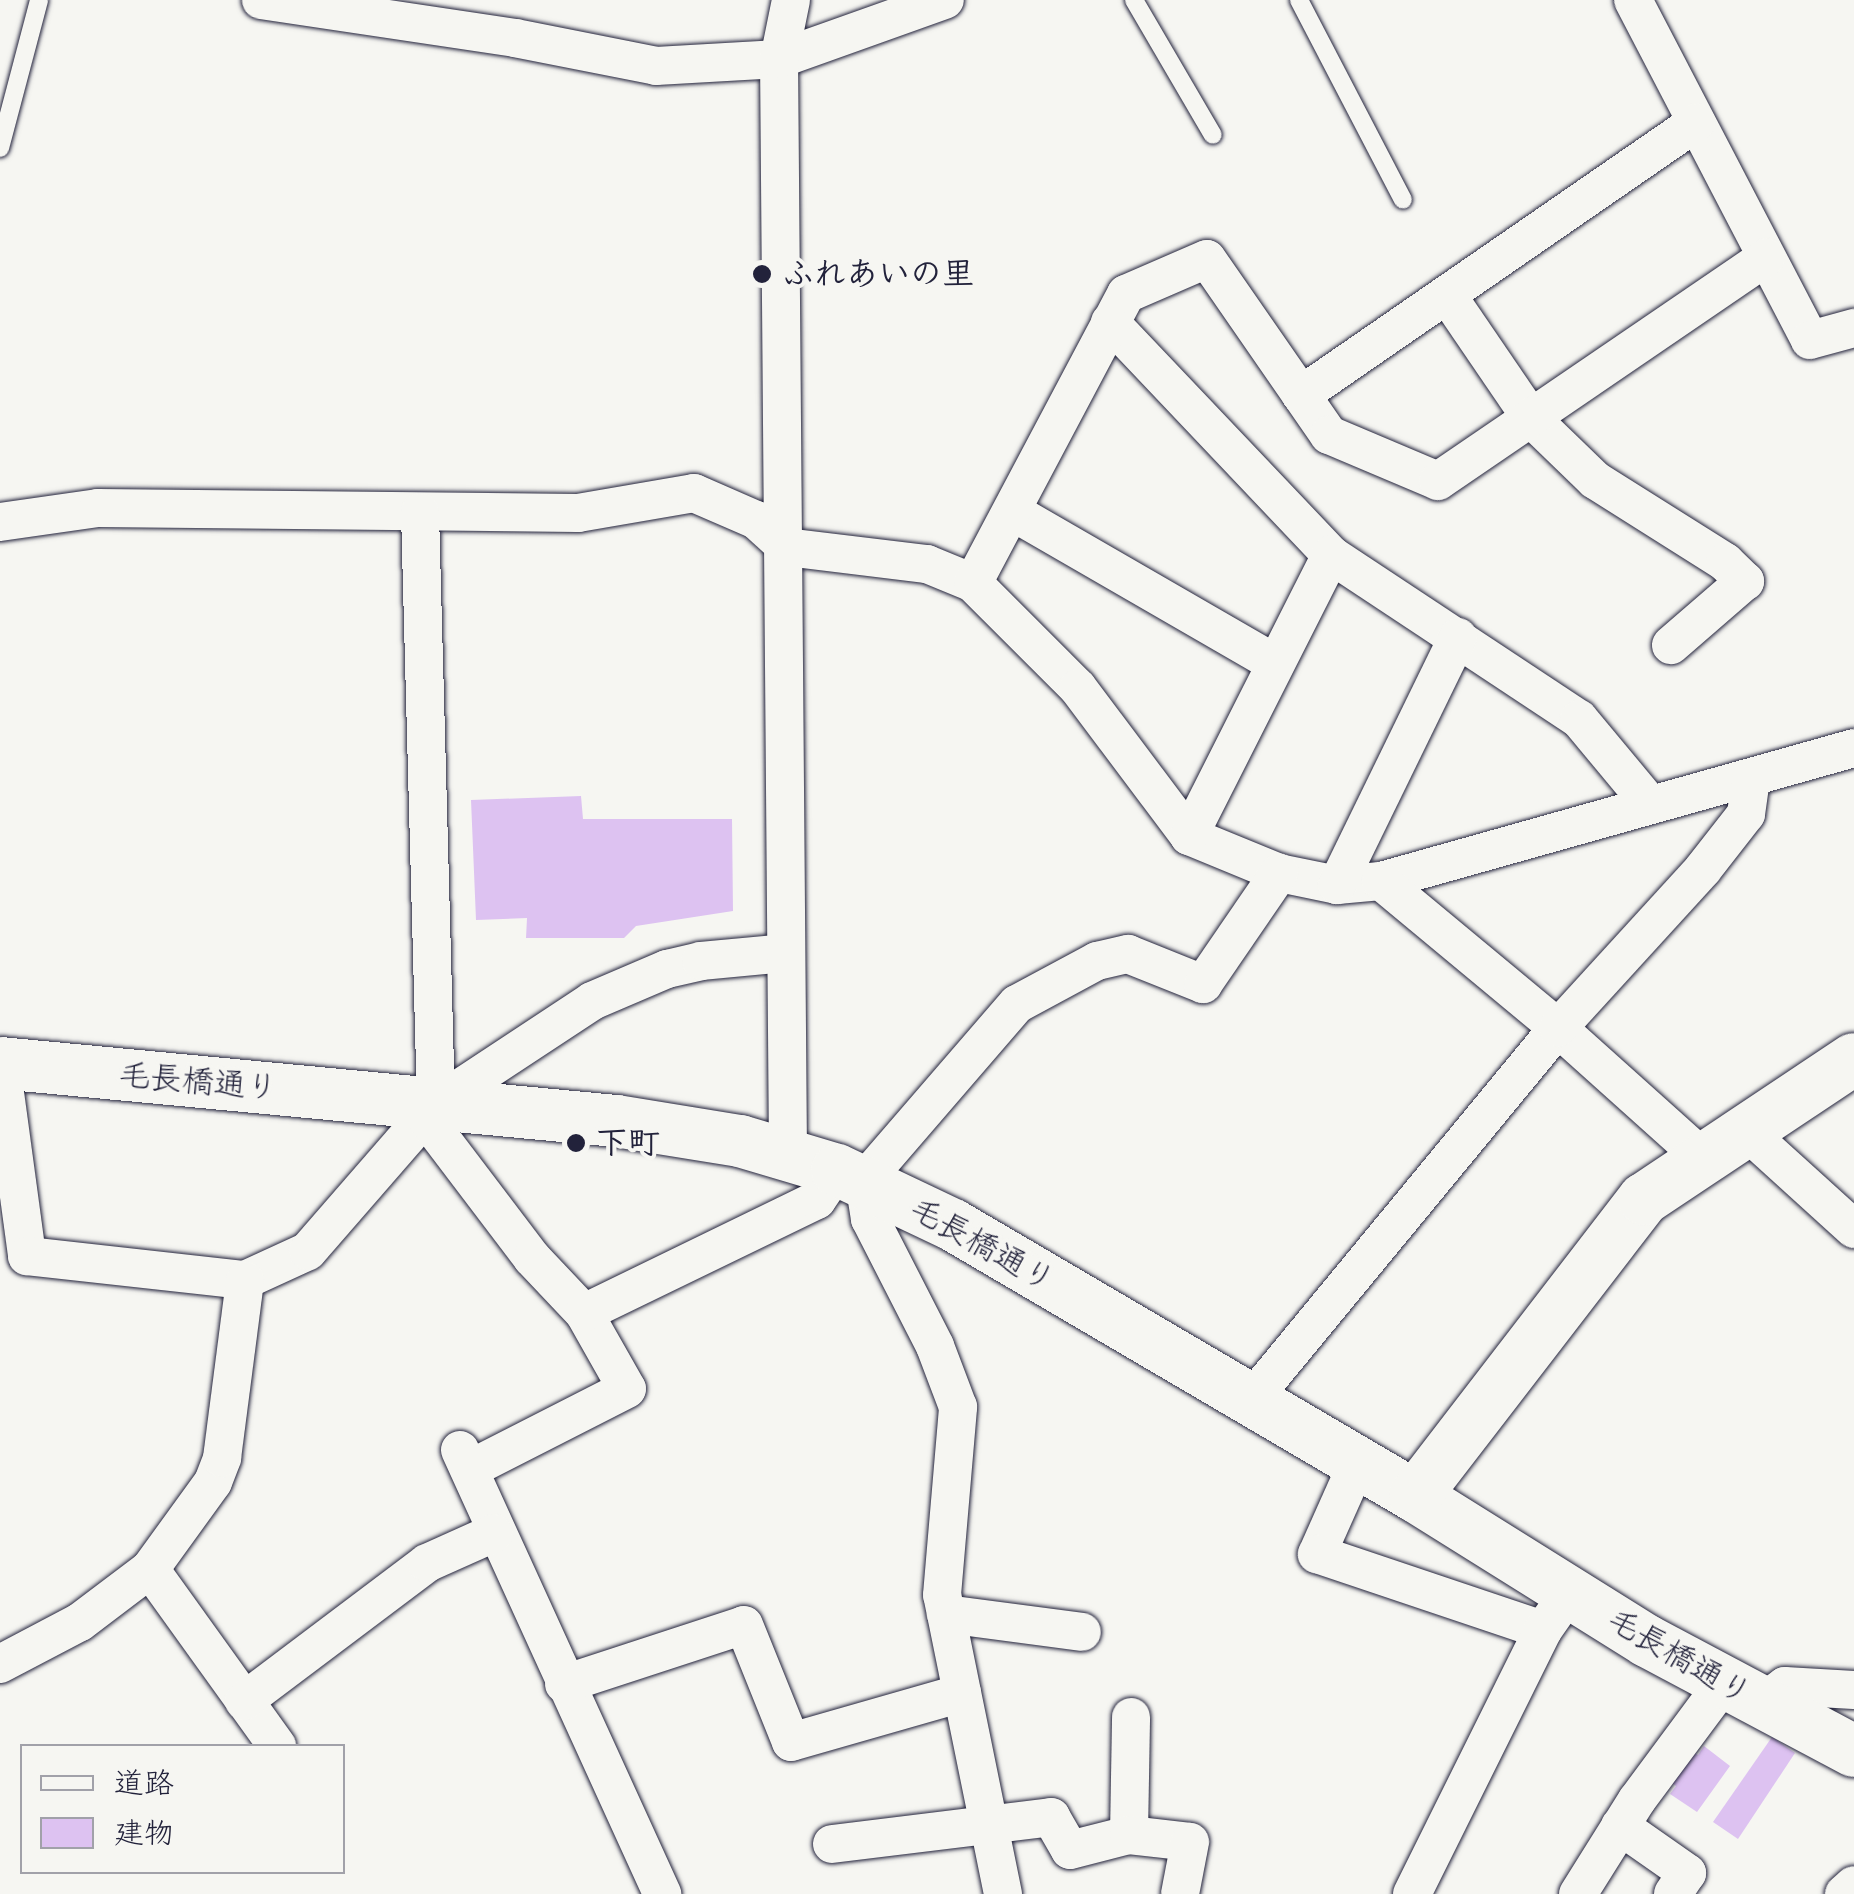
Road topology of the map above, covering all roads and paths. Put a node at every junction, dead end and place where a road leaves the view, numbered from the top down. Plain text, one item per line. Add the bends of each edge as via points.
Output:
1 (39, 0) edge
2 (261, 0) edge
3 (791, 0) edge
4 (945, 0) edge
5 (1134, 0) edge
6 (1299, 0) edge
7 (1633, 0) edge
8 (779, 59) junction
9 (1696, 122) junction
10 (1214, 135) dead end
11 (0, 148) edge
12 (1402, 200) dead end
13 (1766, 257) junction
14 (1447, 295) junction
15 (1110, 322) junction
16 (1854, 328) edge
17 (1301, 395) junction
18 (1531, 418) junction
19 (420, 512) junction
20 (1013, 512) junction
21 (0, 522) edge
22 (786, 547) junction
23 (1332, 554) junction
24 (973, 584) junction
25 (1458, 636) junction
26 (1671, 645) dead end
27 (1275, 663) junction
28 (1854, 748) edge
29 (1751, 780) junction
30 (1649, 803) junction
31 (1188, 836) junction
32 (1279, 873) junction
33 (1381, 881) junction
34 (1337, 884) junction
35 (785, 953) junction
36 (1558, 1028) junction
37 (1854, 1060) edge
38 (0, 1063) edge
39 (430, 1110) junction
40 (1725, 1145) junction
41 (788, 1153) junction
42 (850, 1175) junction
43 (1854, 1229) edge
44 (14, 1257) edge
45 (245, 1280) junction
46 (584, 1314) junction
47 (1252, 1399) junction
48 (1358, 1462) junction
49 (1415, 1496) junction
50 (494, 1533) junction
51 (150, 1569) junction
52 (1556, 1612) junction
53 (946, 1614) junction
54 (1082, 1632) dead end
55 (0, 1664) edge
56 (564, 1684) junction
57 (1854, 1690) edge
58 (1744, 1692) junction
59 (962, 1693) junction
60 (244, 1701) junction
61 (1131, 1717) dead end
62 (276, 1744) edge
63 (1854, 1751) edge
64 (988, 1822) junction
65 (1620, 1826) junction
66 (1129, 1835) junction
67 (832, 1844) dead end
68 (1854, 1885) edge
69 (662, 1894) edge
70 (1002, 1894) edge
71 (1180, 1894) edge
72 (1412, 1894) edge
73 (1578, 1894) edge
74 (1672, 1894) edge
75 (1844, 1894) edge

1 - 11 lane
2 - 8 street via 656,66
3 - 8 street
4 - 8 street
5 - 10 lane
6 - 12 lane
7 - 9 street
8 - 22 street
9 - 13 street
9 - 14 street
13 - 16 street via 1810,340
13 - 18 street
14 - 17 street
14 - 18 street
15 - 17 street via 1126,294 1207,258
15 - 20 street
15 - 23 street
17 - 18 street via 1329,435 1438,481
18 - 26 street via 1595,480 1745,581
19 - 21 street via 98,508
19 - 22 street via 578,513 694,493 756,520
19 - 39 street
20 - 24 street
20 - 27 street
22 - 24 street via 927,564
22 - 35 street
23 - 25 street
23 - 27 street
24 - 31 street via 1078,688
25 - 30 street via 1579,719
25 - 34 street
27 - 31 street
28 - 29 street
29 - 30 street
29 - 36 street via 1746,814 1714,856
30 - 33 street
31 - 32 street
32 - 34 street
32 - 42 street via 1202,984 1128,954 1097,962 1018,1004
33 - 34 street
33 - 36 street
35 - 39 street via 701,960 606,995
35 - 41 street
36 - 40 street
36 - 47 street
37 - 40 street
38 - 39 street, 毛長橋通り
38 - 44 street
39 - 41 street, 毛長橋通り via 616,1121
39 - 45 street via 308,1251
39 - 46 street via 532,1258
40 - 43 street
40 - 49 street via 1644,1199
41 - 42 street, 毛長橋通り
42 - 46 street via 817,1200
42 - 47 street, 毛長橋通り via 953,1226
42 - 53 street via 958,1407 942,1595
44 - 45 street
45 - 51 street via 222,1458 213,1482
46 - 50 street via 627,1390 466,1459
47 - 48 street, 毛長橋通り
48 - 49 street, 毛長橋通り
48 - 52 street via 1318,1554
49 - 52 street, 毛長橋通り
50 - 56 street
50 - 60 street via 427,1563
51 - 55 street via 80,1622
51 - 60 street
52 - 58 street, 毛長橋通り via 1648,1641
52 - 72 street
53 - 54 street
53 - 59 street
56 - 59 street via 744,1626 791,1742
56 - 69 street
57 - 58 street via 1785,1686
58 - 63 street, 毛長橋通り
58 - 65 street
59 - 64 street
60 - 62 street
61 - 66 street
64 - 66 street via 1051,1817 1070,1850
64 - 67 street
64 - 70 street
65 - 73 street
65 - 74 street via 1687,1873
66 - 71 street via 1190,1842
68 - 75 street

